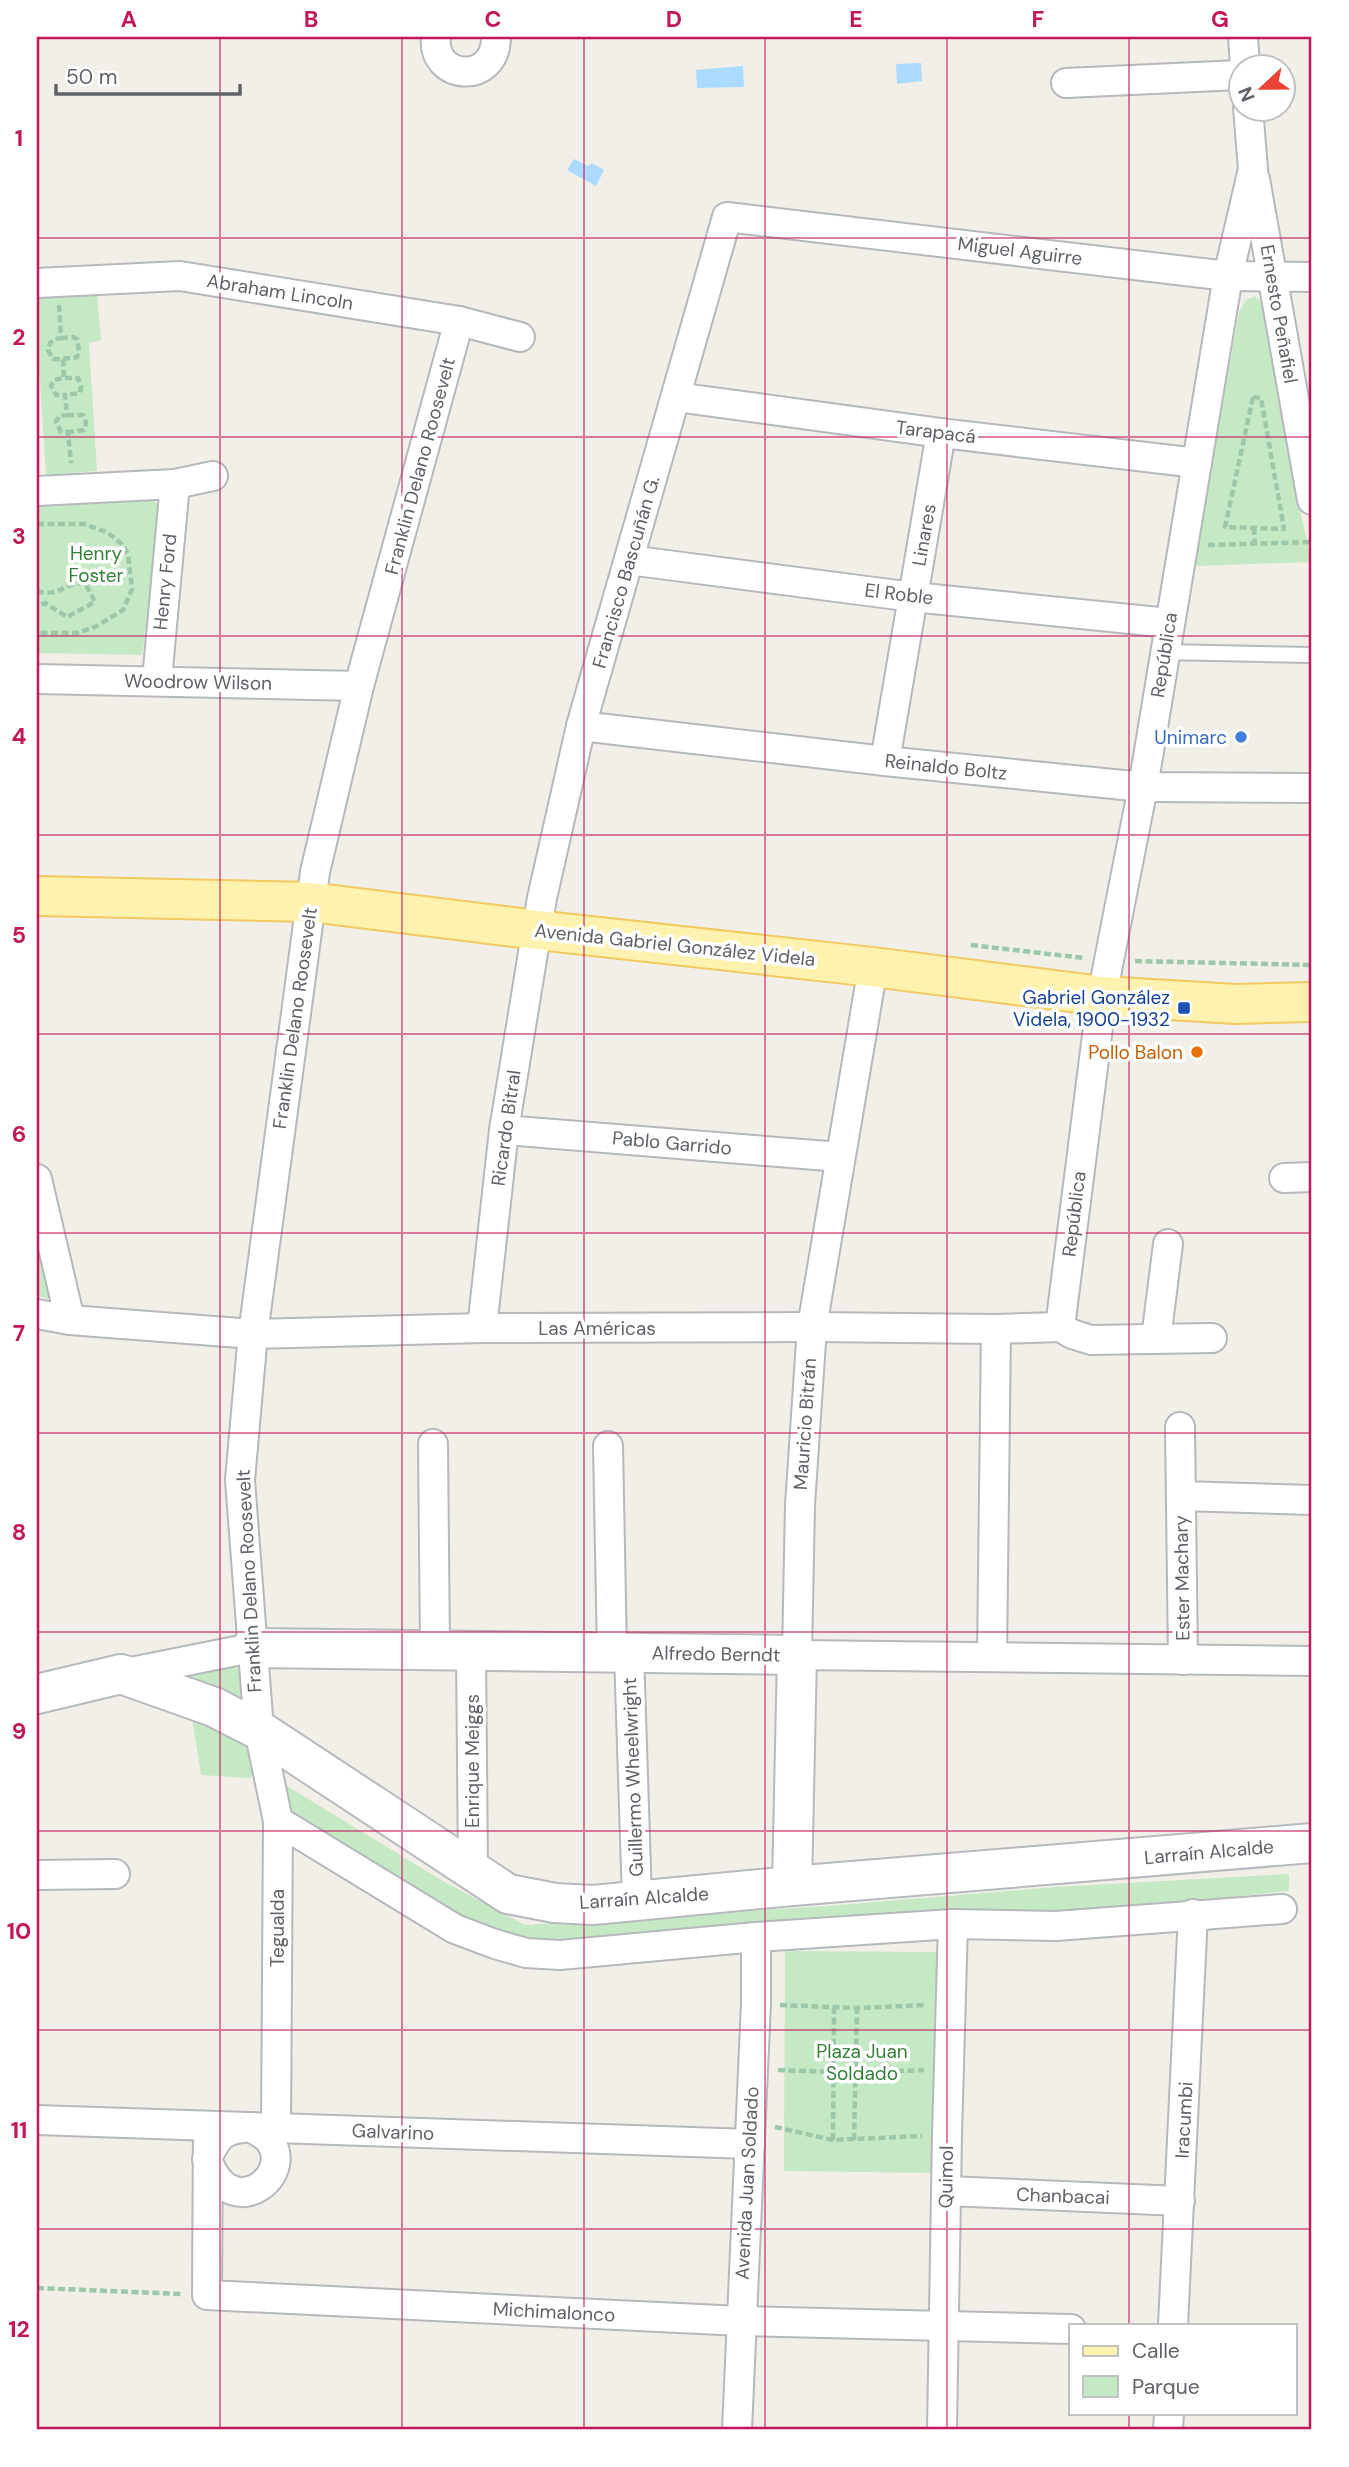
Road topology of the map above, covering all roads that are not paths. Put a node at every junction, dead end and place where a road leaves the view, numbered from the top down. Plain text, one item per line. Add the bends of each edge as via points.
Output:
1 (436, 37) edge
2 (496, 37) edge
3 (1226, 76) edge
4 (1066, 83) dead end
5 (1249, 122) edge
6 (1253, 169) junction
7 (727, 217) joint
8 (1228, 276) junction
9 (1273, 276) junction
10 (1312, 278) edge
11 (47, 282) edge
12 (459, 321) junction
13 (520, 337) dead end
14 (676, 397) junction
15 (941, 433) junction
16 (1197, 463) junction
17 (1309, 463) edge
18 (213, 476) dead end
19 (175, 484) junction
20 (37, 491) edge
21 (1312, 500) edge
22 (629, 560) junction
23 (913, 597) junction
24 (1169, 623) junction
25 (1166, 652) junction
26 (1312, 655) edge
27 (37, 679) edge
28 (157, 680) junction
29 (359, 687) junction
30 (581, 726) junction
31 (885, 761) junction
32 (1143, 787) junction
33 (1312, 788) edge
34 (37, 896) edge
35 (310, 902) junction
36 (537, 930) junction
37 (873, 967) junction
38 (1102, 996) junction
39 (1312, 1002) edge
40 (504, 1130) junction
41 (840, 1157) junction
42 (1312, 1177) edge
43 (1284, 1178) dead end
44 (37, 1179) edge
45 (41, 1222) edge
46 (1168, 1244) dead end
47 (37, 1314) edge
48 (70, 1320) junction
49 (1060, 1326) junction
50 (812, 1327) junction
51 (482, 1328) junction
52 (996, 1329) junction
53 (253, 1334) junction
54 (1212, 1338) dead end
55 (1156, 1339) junction
56 (1180, 1426) dead end
57 (433, 1444) dead end
58 (608, 1446) dead end
59 (1181, 1496) junction
60 (1312, 1500) edge
61 (251, 1648) junction
62 (453, 1651) junction
63 (621, 1653) junction
64 (797, 1655) junction
65 (992, 1657) junction
66 (1183, 1660) junction
67 (1312, 1661) edge
68 (121, 1674) junction
69 (37, 1694) edge
70 (259, 1730) junction
71 (278, 1821) junction
72 (1312, 1843) edge
73 (473, 1871) junction
74 (115, 1874) dead end
75 (37, 1875) edge
76 (792, 1886) junction
77 (637, 1900) junction
78 (1282, 1909) dead end
79 (1194, 1914) junction
80 (953, 1924) junction
81 (756, 1937) junction
82 (37, 2120) edge
83 (208, 2126) junction
84 (263, 2128) junction
85 (750, 2133) junction
86 (208, 2159) junction
87 (947, 2191) junction
88 (1180, 2201) junction
89 (741, 2321) junction
90 (1173, 2324) edge
91 (943, 2326) junction
92 (1069, 2329) edge
93 (737, 2430) edge
94 (942, 2430) edge

1 - 2 street via 441,59 456,71 466,72 476,71 492,58
3 - 4 street
5 - 6 street, República
6 - 8 street, República
6 - 9 street, Ernesto Peñafiel
7 - 8 street, Miguel Aguirre
7 - 14 street, Francisco Bascuñán G.
8 - 9 street, Miguel Aguirre
8 - 16 street, República
9 - 10 street, Miguel Aguirre
9 - 17 street, Ernesto Peñafiel
11 - 12 street, Abraham Lincoln via 180,276
12 - 13 street, Abraham Lincoln
12 - 29 street, Franklin Delano Roosevelt
14 - 15 street, Tarapacá
14 - 22 street, Francisco Bascuñán G.
15 - 16 street, Tarapacá
15 - 23 street, Linares
16 - 24 street, República
17 - 21 street, Ernesto Peñafiel
18 - 19 street
19 - 20 street
19 - 28 street, Henry Ford
22 - 23 street, El Roble
22 - 30 street, Francisco Bascuñán G.
23 - 24 street, El Roble
23 - 31 street, Linares
24 - 25 street, República
25 - 26 lane
25 - 32 street, República
27 - 28 street, Woodrow Wilson
28 - 29 street, Woodrow Wilson
29 - 35 street, Franklin Delano Roosevelt
30 - 31 street, Reinaldo Boltz
30 - 36 street, Francisco Bascuñán G.
31 - 32 street, Reinaldo Boltz
32 - 33 street, Reinaldo Boltz
32 - 38 street, República
34 - 35 main road, Avenida Gabriel González Videla
35 - 36 main road, Avenida Gabriel González Videla
35 - 53 street, Franklin Delano Roosevelt
36 - 37 main road, Avenida Gabriel González Videla
36 - 40 street, Ricardo Bitral
37 - 38 main road, Avenida Gabriel González Videla
37 - 41 street, Mauricio Bitrán
38 - 39 main road, Avenida Gabriel González Videla via 1236,1004
38 - 49 street, República
40 - 41 street, Pablo Garrido
40 - 51 street, Ricardo Bitral
41 - 50 street, Mauricio Bitrán
42 - 43 street
44 - 45 street
45 - 48 street
46 - 55 street
47 - 48 street, Las Américas
48 - 53 street, Las Américas
49 - 52 street, Las Américas
49 - 55 street, Las Américas via 1091,1340
50 - 51 street, Las Américas
50 - 52 street, Las Américas
50 - 64 street, Mauricio Bitrán via 800,1505
51 - 53 street, Las Américas
52 - 65 street
53 - 61 street, Franklin Delano Roosevelt via 240,1480
54 - 55 street, Las Américas
56 - 59 street, Ester Machary
57 - 62 street, Enrique Meiggs
58 - 63 street, Guillermo Wheelwright
59 - 60 street, Ester Machary
59 - 66 street, Ester Machary
61 - 62 street, Alfredo Berndt
61 - 68 street, Alfredo Berndt
61 - 70 street, Franklin Delano Roosevelt
62 - 63 street, Alfredo Berndt
62 - 73 street, Enrique Meiggs
63 - 64 street, Alfredo Berndt
63 - 77 street, Guillermo Wheelwright
64 - 65 street, Alfredo Berndt
64 - 76 street, Mauricio Bitrán
65 - 66 street, Alfredo Berndt
66 - 67 street, Alfredo Berndt
68 - 69 street
68 - 70 street, Larraín Alcalde via 214,1707
70 - 71 street, Tegualda
70 - 73 street, Larraín Alcalde
71 - 81 street via 455,1929 526,1953 560,1955
71 - 84 street, Tegualda
72 - 76 street, Larraín Alcalde
73 - 77 street, Larraín Alcalde via 508,1894 544,1901 593,1905
74 - 75 street
76 - 77 street, Larraín Alcalde
78 - 79 street
79 - 80 street via 1056,1926
79 - 88 street, Iracumbi
80 - 81 street
80 - 87 street, Quimol
81 - 85 street, Avenida Juan Soldado
82 - 83 street, Galvarino
83 - 84 street, Galvarino
83 - 86 street
84 - 85 street, Galvarino
84 - 86 street via 231,2129 215,2140
84 - 86 street via 275,2153 274,2172 262,2187 245,2193 227,2190 214,2177
85 - 89 street, Avenida Juan Soldado
86 - 89 street, Michimalonco via 207,2295
87 - 88 street, Chanbacai
87 - 91 street, Quimol
88 - 90 street, Iracumbi
89 - 91 street, Michimalonco
89 - 93 street, Avenida Juan Soldado
91 - 92 street, Michimalonco
91 - 94 street, Quimol

